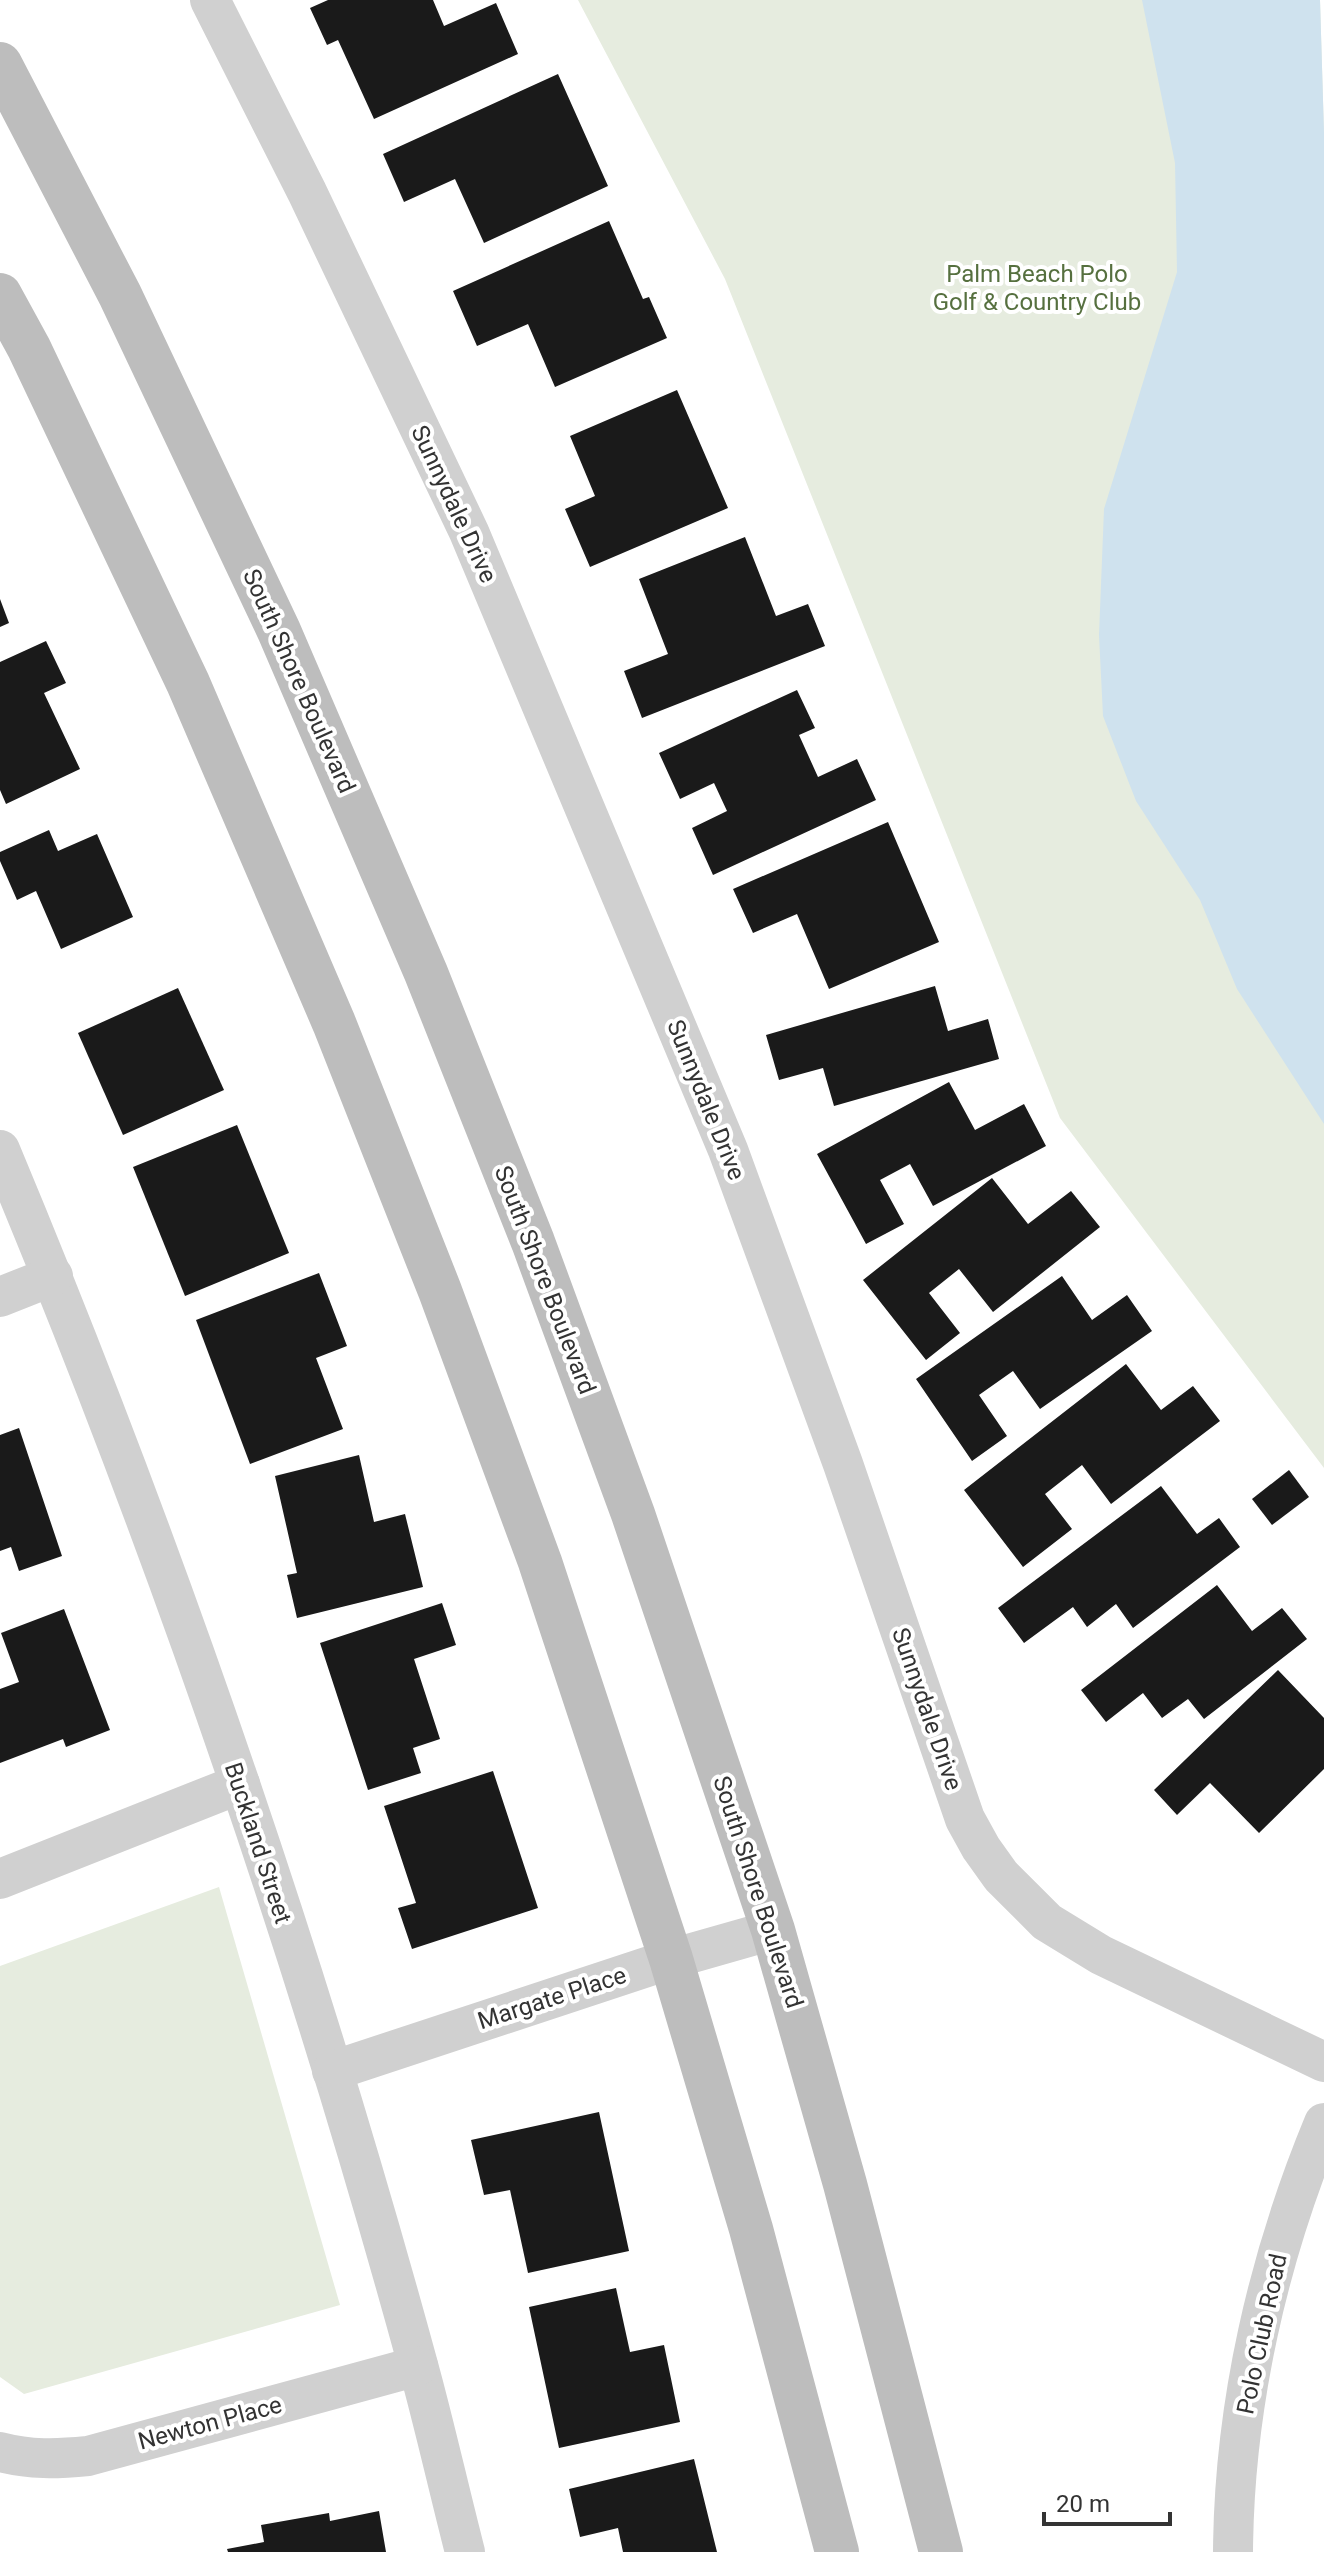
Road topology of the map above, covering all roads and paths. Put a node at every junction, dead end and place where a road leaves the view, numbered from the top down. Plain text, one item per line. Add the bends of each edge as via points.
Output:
1 (210, 0) edge
2 (0, 64) edge
3 (0, 295) edge
4 (0, 1150) edge
5 (53, 1276) junction
6 (0, 1297) edge
7 (240, 1784) junction
8 (0, 1879) edge
9 (773, 1930) junction
10 (671, 1959) junction
11 (1324, 2062) edge
12 (332, 2071) junction
13 (1324, 2123) edge
14 (418, 2366) junction
15 (0, 2452) edge
16 (465, 2552) edge
17 (837, 2552) edge
18 (941, 2552) edge
19 (1233, 2552) edge

1 - 11 street, Sunnydale Drive via 469,532 722,1135 965,1819 1001,1876 1047,1922 1101,1955
2 - 9 street, South Shore Boulevard via 120,295 279,631 426,973 533,1242 627,1500
3 - 10 street via 188,683 334,1023 540,1562
4 - 5 street, Buckland Street
5 - 6 street
5 - 7 street, Buckland Street
7 - 8 street
7 - 12 street, Buckland Street
9 - 10 street, Margate Place
9 - 18 street, South Shore Boulevard
10 - 12 street, Margate Place
10 - 17 street via 751,2229
12 - 14 street, Buckland Street
13 - 19 street, Polo Club Road via 1267,2291 1244,2409
14 - 15 street, Newton Place via 88,2456 54,2460
14 - 16 street, Buckland Street

